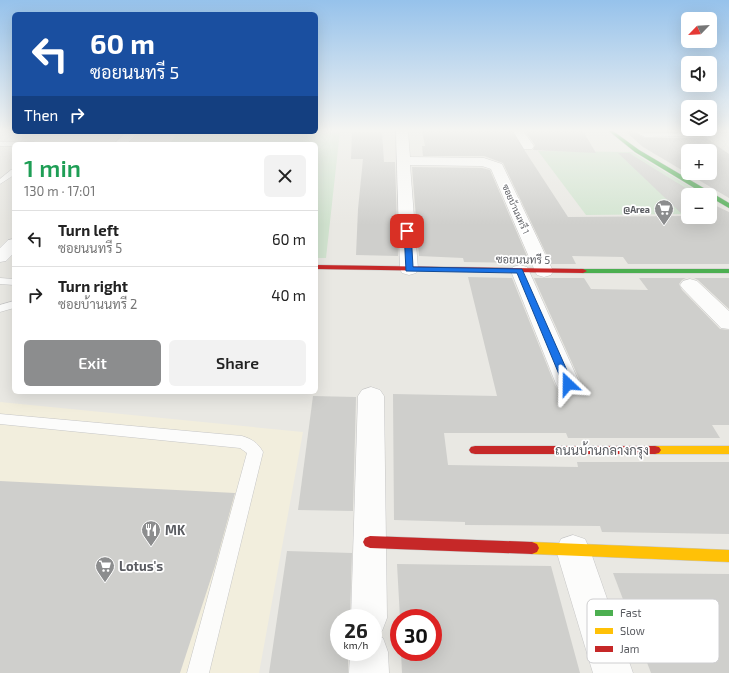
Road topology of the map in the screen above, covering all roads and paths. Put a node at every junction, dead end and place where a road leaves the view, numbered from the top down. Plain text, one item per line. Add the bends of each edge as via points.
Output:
1 (403, 162) edge
2 (485, 162) edge
3 (656, 162) edge
4 (12, 173) edge
5 (0, 182) edge
6 (729, 206) edge
7 (12, 246) edge
8 (0, 257) edge
9 (318, 268) edge
10 (409, 269) junction
11 (520, 271) junction
12 (544, 271) junction
13 (729, 271) edge
14 (0, 281) edge
15 (12, 282) edge
16 (690, 285) dead end
17 (12, 305) edge
18 (0, 309) edge
19 (729, 323) edge
20 (568, 384) dead end
21 (371, 396) dead end
22 (0, 419) edge
23 (475, 450) dead end
24 (729, 450) edge
25 (370, 542) junction
26 (573, 550) junction
27 (729, 556) edge
28 (589, 599) edge
29 (369, 609) edge
30 (369, 661) edge
31 (610, 663) edge
32 (198, 673) edge
33 (369, 673) edge
34 (613, 673) edge

1 - 10 street
2 - 12 street, ซอยบ้านนทรี 1 via 497,167
3 - 6 street
4 - 5 lane
7 - 8 street
9 - 10 street, ซอยนนทรี 5
10 - 11 street, ซอยนนทรี 5
11 - 12 street, ซอยนนทรี 5
11 - 20 street
12 - 13 street, ซอยนนทรี 5
14 - 15 lane
16 - 19 street
17 - 18 lane
21 - 25 street
22 - 32 lane via 242,442 249,445 254,452
23 - 24 street, ถนนบ้านกลางกรุง
25 - 26 street
25 - 29 street
26 - 27 street
26 - 28 street
30 - 33 street
31 - 34 street

